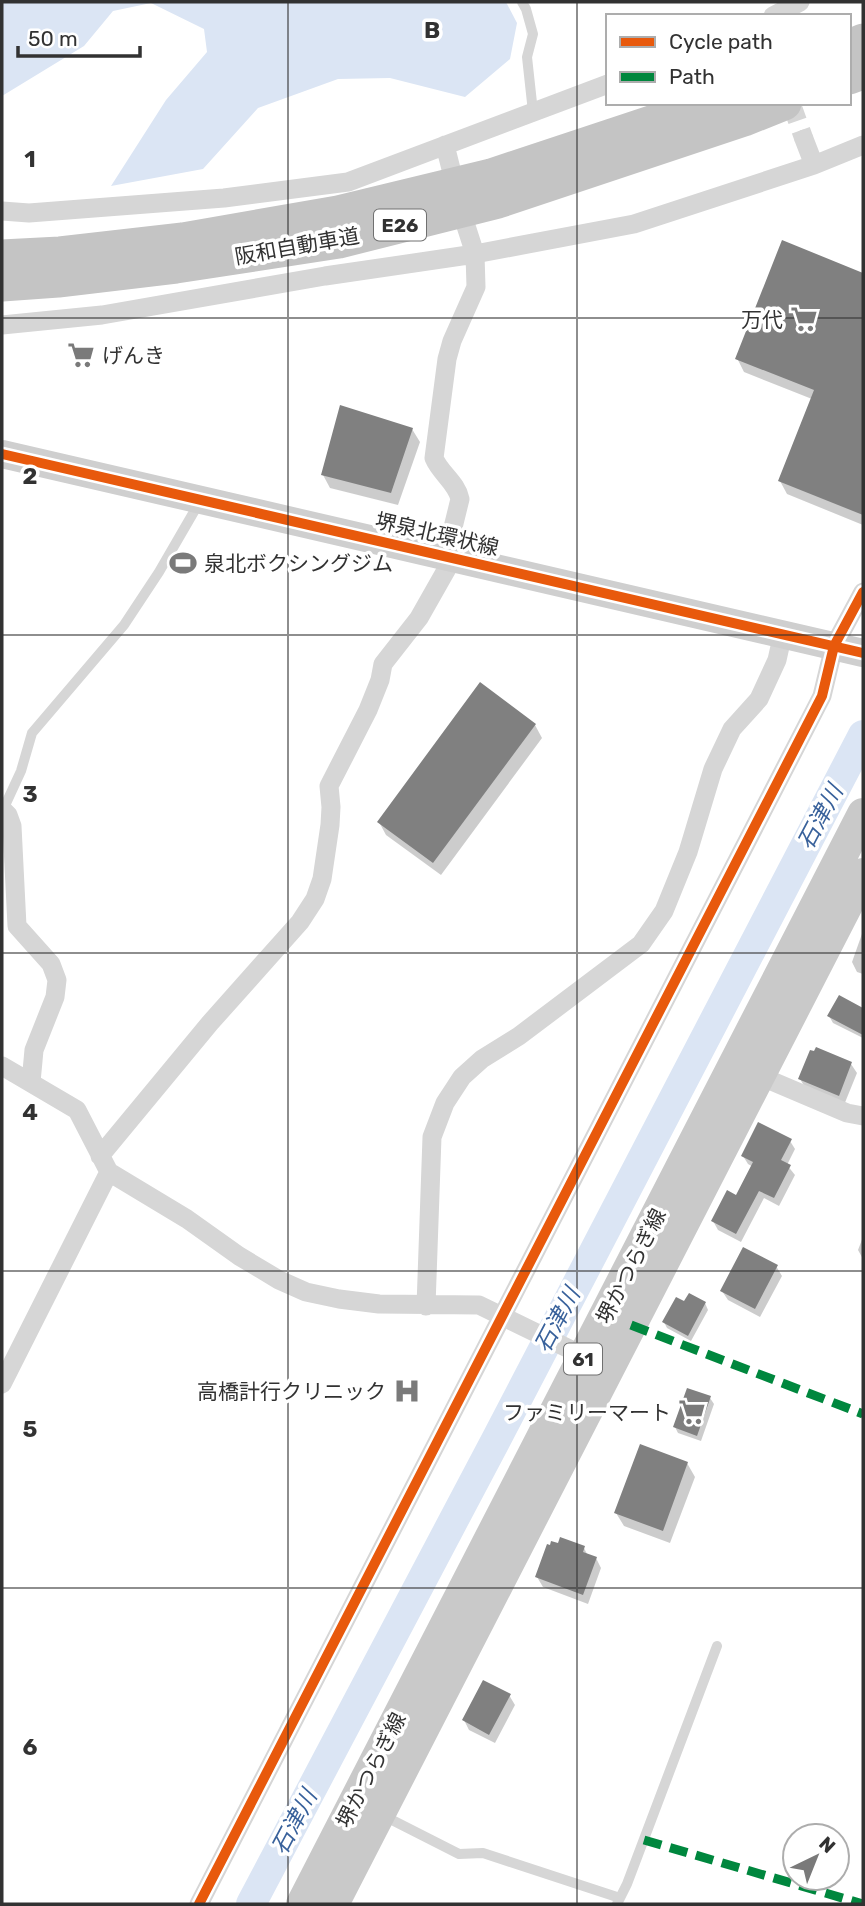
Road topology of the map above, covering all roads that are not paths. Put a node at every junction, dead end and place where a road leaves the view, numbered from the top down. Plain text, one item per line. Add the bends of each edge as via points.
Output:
1 (522, 2) edge
2 (800, 2) edge
3 (777, 14) edge
4 (606, 86) edge
5 (705, 105) edge
6 (779, 105) edge
7 (533, 112) junction
8 (804, 139) tunnel mouth
9 (445, 145) junction
10 (863, 145) edge
11 (814, 165) junction
12 (451, 169) dead end
13 (2, 211) edge
14 (466, 226) dead end
15 (474, 254) junction
16 (2, 257) edge
17 (2, 284) edge
18 (2, 325) edge
19 (2, 454) edge
20 (201, 500) junction
21 (450, 557) junction
22 (863, 592) edge
23 (783, 633) junction
24 (850, 650) edge
25 (2, 809) edge
26 (863, 814) edge
27 (863, 874) edge
28 (2, 1066) edge
29 (760, 1076) junction
30 (30, 1082) junction
31 (863, 1116) edge
32 (104, 1164) junction
33 (426, 1306) junction
34 (503, 1315) junction
35 (587, 1357) junction
36 (2, 1384) edge
37 (717, 1646) dead end
38 (380, 1812) junction
39 (618, 1901) edge
40 (199, 1904) edge
41 (302, 1904) edge
42 (333, 1904) edge

1 - 7 lane via 533,34 527,57
2 - 3 street
4 - 7 street
5 - 16 highway, 阪和自動車道 / E26 via 491,176 338,214 183,240
6 - 17 highway, 阪和自動車道 / E26 via 498,201 339,241 176,266
7 - 9 street
8 - 11 street
9 - 12 street
9 - 13 street via 348,182 224,198 29,213
10 - 11 street
11 - 15 street via 634,224
14 - 15 street
15 - 18 street via 103,315
15 - 21 street via 476,287 447,359 434,458 460,499
19 - 20 main road, 堺泉北環状線
20 - 21 main road, 堺泉北環状線
20 - 25 lane via 124,625 32,733 21,771
21 - 23 main road, 堺泉北環状線
21 - 32 street via 419,618 383,664 368,710 329,786 330,825 315,899 210,1023
22 - 24 street
23 - 24 main road, 堺泉北環状線
23 - 33 street via 777,660 759,699 732,729 713,769 664,911 641,944 482,1059 462,1077 445,1103 432,1137
24 - 34 street via 822,696
25 - 30 street via 12,826 17,926 51,964 57,979 55,997 34,1049
26 - 35 main road, 堺かつらぎ線 / 61
27 - 29 main road, 堺かつらぎ線 / 61
28 - 30 street
29 - 31 street
29 - 35 main road, 堺かつらぎ線 / 61
30 - 32 street via 77,1110
32 - 33 street via 249,1262 306,1292
32 - 36 street
33 - 34 street via 479,1305
34 - 35 street
34 - 40 street
35 - 38 main road, 堺かつらぎ線 / 61
35 - 41 main road, 堺かつらぎ線 / 61
37 - 39 lane
38 - 39 lane via 459,1854 483,1853
38 - 42 main road, 堺かつらぎ線 / 61

